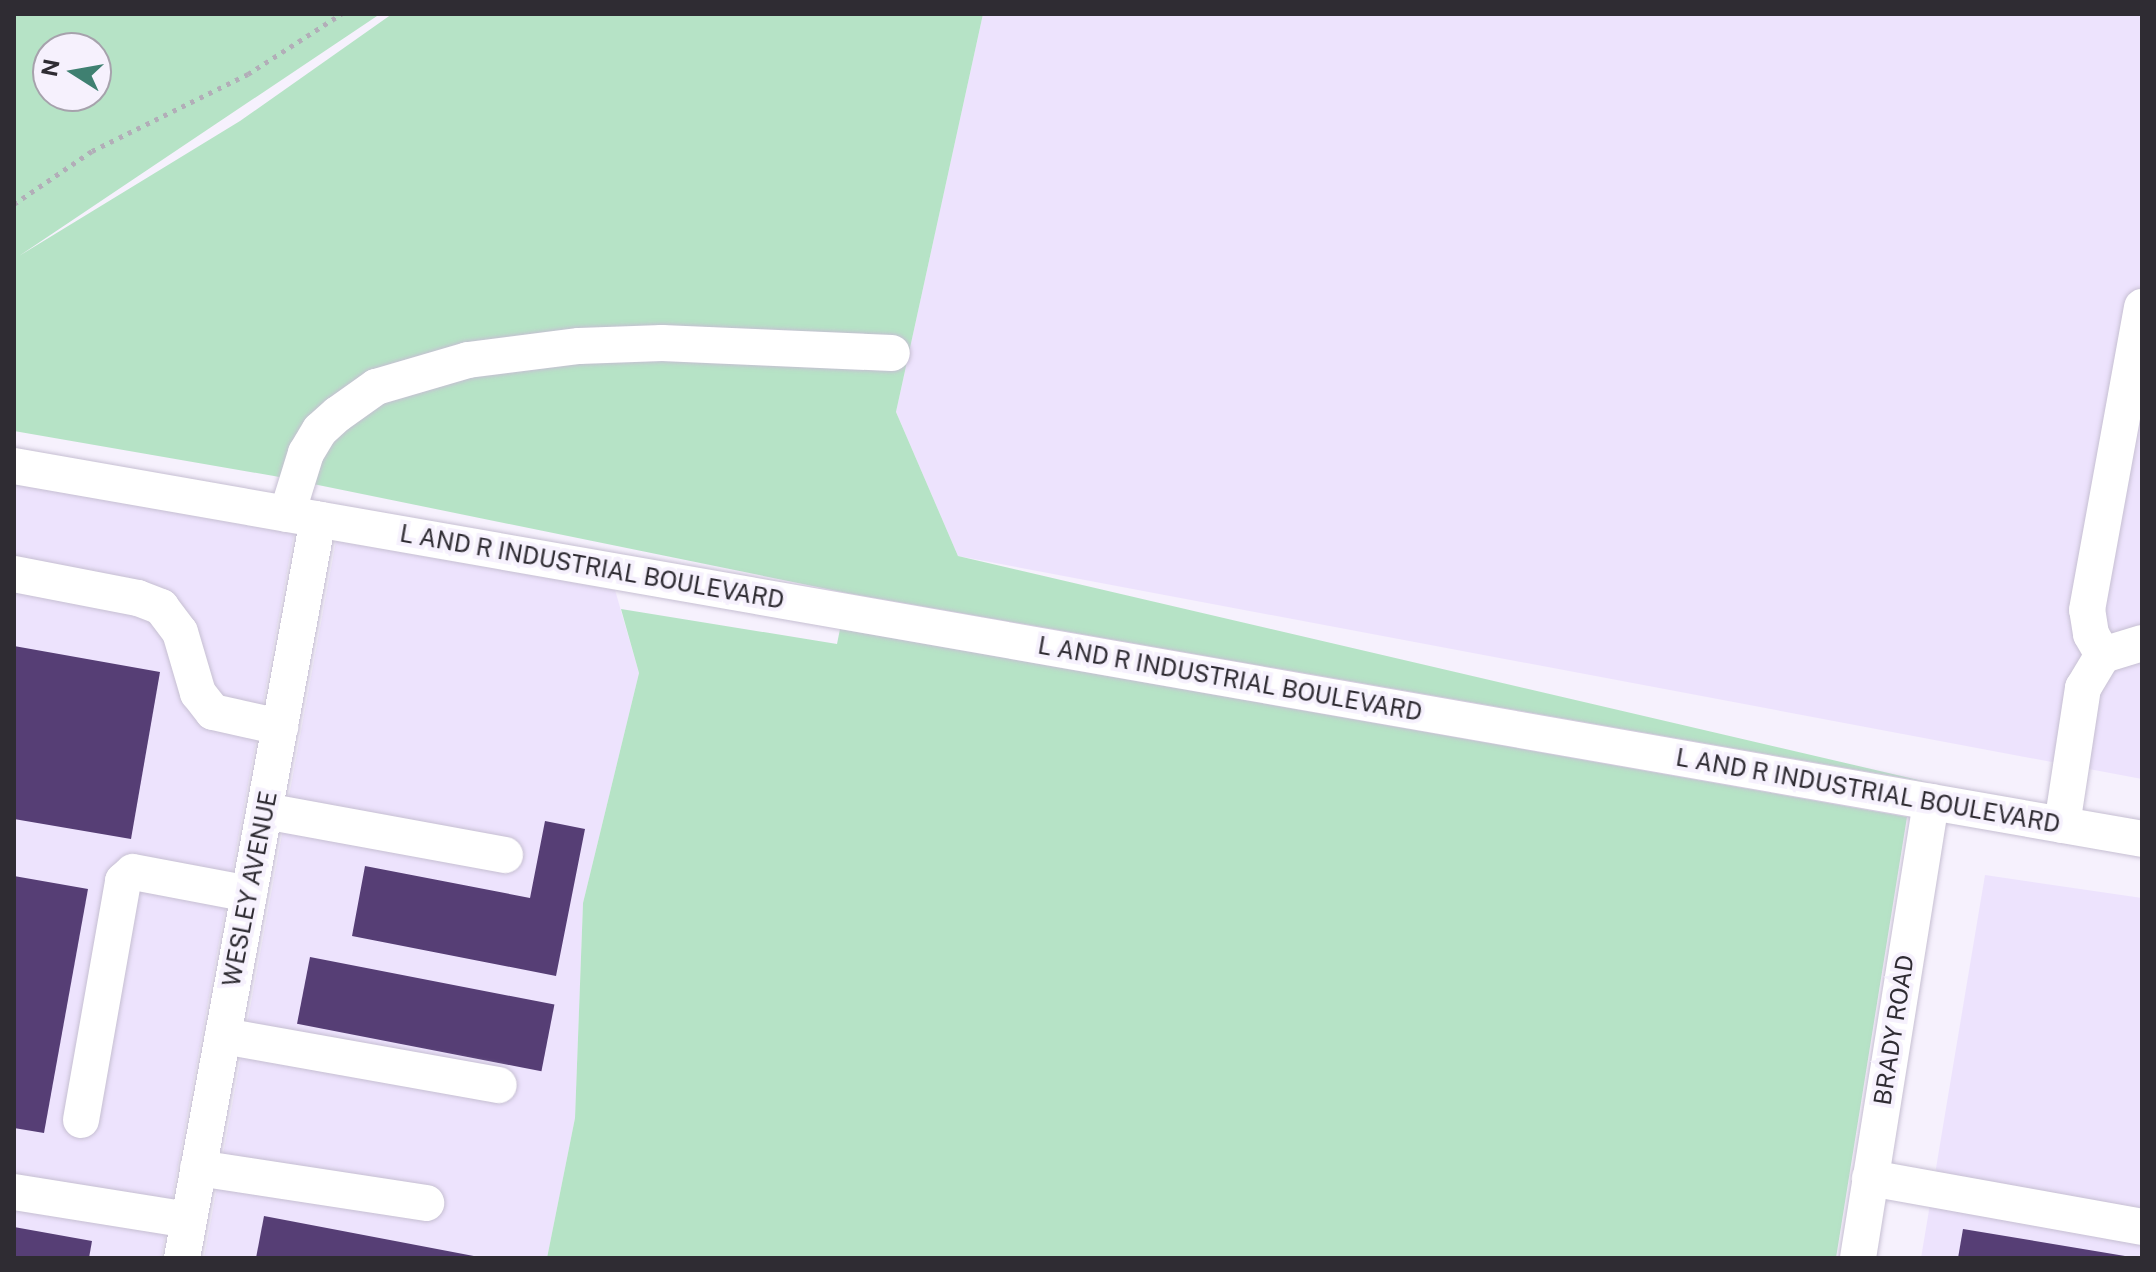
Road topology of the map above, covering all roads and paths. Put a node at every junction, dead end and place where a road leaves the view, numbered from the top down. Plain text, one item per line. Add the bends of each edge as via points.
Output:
1 (341, 14) edge
2 (14, 204) edge
3 (2142, 307) edge
4 (892, 353) dead end
5 (14, 466) edge
6 (303, 516) junction
7 (14, 574) edge
8 (2142, 643) edge
9 (2103, 655) junction
10 (280, 727) junction
11 (1931, 802) junction
12 (265, 811) junction
13 (2062, 825) junction
14 (2142, 839) edge
15 (505, 855) dead end
16 (249, 894) junction
17 (223, 1036) junction
18 (499, 1085) dead end
19 (81, 1120) dead end
20 (198, 1168) junction
21 (1870, 1178) junction
22 (14, 1192) edge
23 (426, 1203) dead end
24 (189, 1220) junction
25 (2142, 1227) edge
26 (182, 1258) edge
27 (1858, 1258) edge

1 - 2 path via 248,74 92,151
3 - 9 street via 2087,610 2091,634
4 - 6 street, WESLEY AVENUE via 662,343 579,346 468,360 376,387 320,430 306,453
5 - 6 street, L AND R INDUSTRIAL BOULEVARD
6 - 10 street, WESLEY AVENUE
6 - 11 street, L AND R INDUSTRIAL BOULEVARD
7 - 10 street via 161,607 180,632 198,693 213,712
8 - 9 street
9 - 13 street via 2083,688
10 - 12 street, WESLEY AVENUE
11 - 13 street, L AND R INDUSTRIAL BOULEVARD
11 - 21 street, BRADY ROAD
12 - 15 street
12 - 16 street, WESLEY AVENUE
13 - 14 street, L AND R INDUSTRIAL BOULEVARD
16 - 17 street, WESLEY AVENUE
16 - 19 street via 133,872 123,881
17 - 18 street
17 - 20 street, WESLEY AVENUE
20 - 23 street
20 - 24 street, WESLEY AVENUE
21 - 25 street
21 - 27 street, BRADY ROAD
22 - 24 street
24 - 26 street, WESLEY AVENUE

